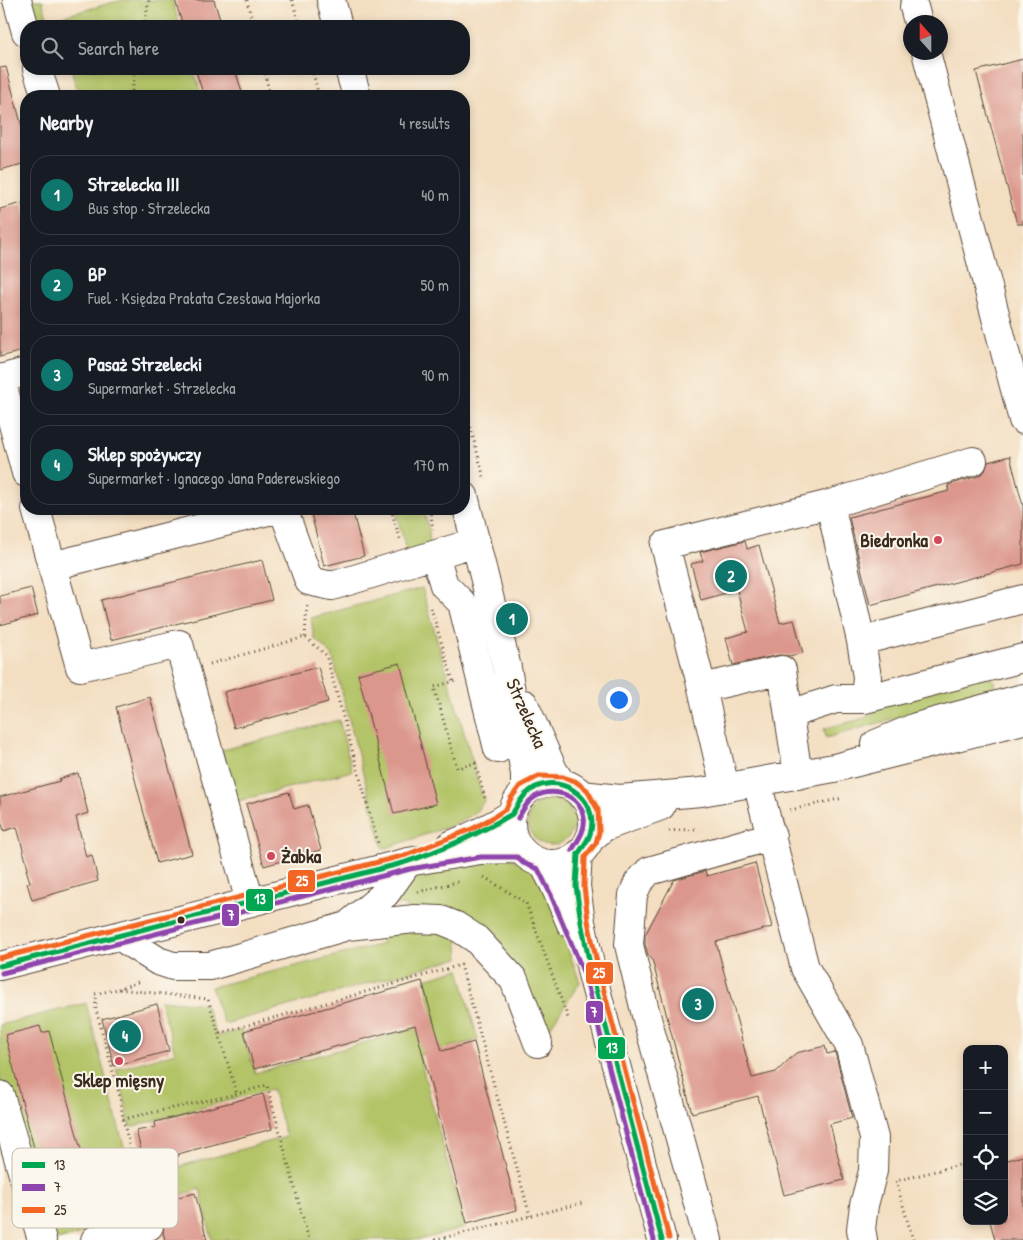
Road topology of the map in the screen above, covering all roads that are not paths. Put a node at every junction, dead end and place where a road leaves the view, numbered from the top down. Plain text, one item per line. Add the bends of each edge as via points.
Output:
1 (17, 0) edge
2 (331, 0) edge
3 (23, 20) edge
4 (336, 20) edge
5 (928, 60) edge
6 (39, 75) edge
7 (351, 75) edge
8 (44, 90) edge
9 (355, 90) edge
10 (20, 374) edge
11 (0, 379) edge
12 (1023, 420) edge
13 (20, 451) edge
14 (973, 461) dead end
15 (830, 504) junction
16 (38, 515) edge
17 (252, 515) edge
18 (285, 515) edge
19 (469, 515) edge
20 (476, 542) junction
21 (435, 555) junction
22 (52, 566) junction
23 (1023, 599) edge
24 (861, 641) junction
25 (1013, 661) edge
26 (507, 668) junction
27 (702, 688) junction
28 (865, 699) junction
29 (1020, 706) edge
30 (790, 714) junction
31 (1023, 739) edge
32 (498, 749) road end
33 (834, 768) junction
34 (798, 775) junction
35 (757, 782) junction
36 (571, 789) junction
37 (713, 790) junction
38 (518, 803) junction
39 (772, 836) junction
40 (584, 847) junction
41 (520, 849) junction
42 (543, 863) junction
43 (396, 865) junction
44 (250, 902) junction
45 (347, 926) junction
46 (120, 936) junction
47 (1, 962) edge
48 (592, 974) junction
49 (538, 1043) dead end
50 (0, 1095) edge
51 (15, 1148) edge
52 (141, 1228) edge
53 (95, 1240) edge
54 (662, 1240) edge
55 (708, 1240) edge
56 (863, 1240) edge

1 - 3 street
2 - 4 street
5 - 12 street
6 - 8 street
7 - 9 street
10 - 11 street
11 - 13 street
14 - 15 street
15 - 24 street
15 - 27 street via 665,545
16 - 22 street
17 - 22 street
18 - 21 street via 309,580 332,586
19 - 20 street, Strzelecka
20 - 21 street
20 - 26 street, Strzelecka
21 - 32 street via 444,585 462,603
22 - 44 street via 80,667 179,644
23 - 24 street
24 - 28 street via 867,677
25 - 28 street
25 - 29 street
26 - 36 street, Strzelecka via 553,770
26 - 38 street, Strzelecka via 525,774
27 - 30 street via 782,670
27 - 37 street
28 - 30 street via 836,699
29 - 33 street via 916,727 881,741
30 - 34 street
31 - 33 street via 891,768
33 - 34 street
34 - 35 street
35 - 37 street
35 - 39 street
36 - 37 street via 620,799
36 - 38 street via 542,783
36 - 40 street via 587,802 591,811 592,830
37 - 40 street via 604,827
38 - 41 street via 510,826
38 - 43 street via 496,824 478,835
39 - 55 street via 649,871 633,895 629,945
39 - 56 street via 805,968 849,1045 874,1138 873,1170 861,1229
40 - 42 street via 562,863
40 - 48 street via 576,886
41 - 42 street
41 - 43 street via 480,850
42 - 48 street
43 - 44 street
43 - 45 street via 386,893
44 - 46 street
45 - 46 street via 210,966 173,966 158,961
45 - 49 street via 415,919 441,920 456,926 476,939 514,980
46 - 47 street
48 - 54 street
50 - 51 street
52 - 53 street

